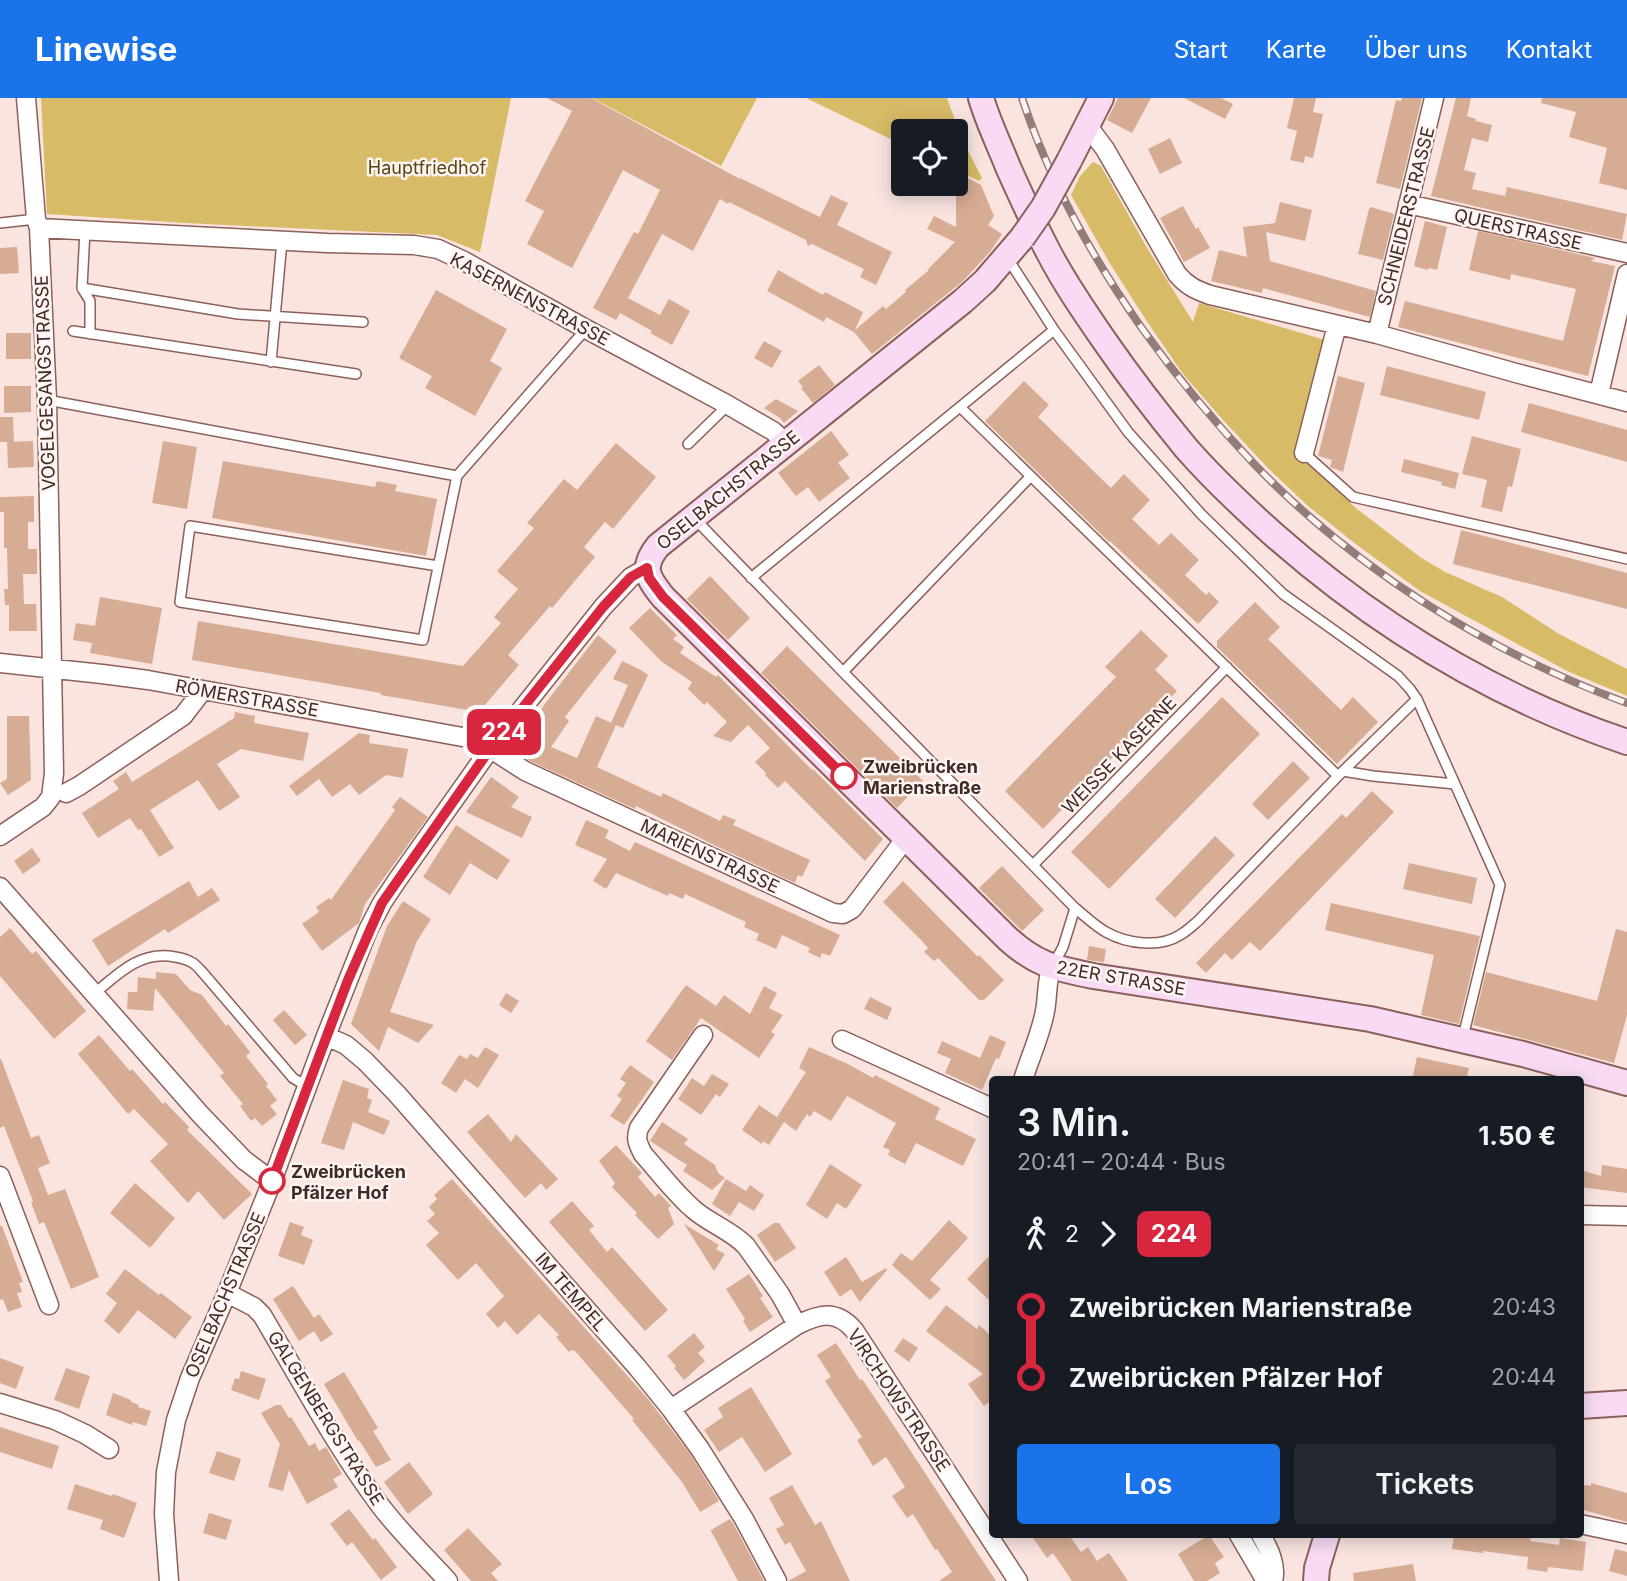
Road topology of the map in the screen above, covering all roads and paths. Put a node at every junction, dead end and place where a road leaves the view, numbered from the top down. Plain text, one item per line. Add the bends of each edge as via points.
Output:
1 (26, 98) edge
2 (981, 98) edge
3 (1101, 98) edge
4 (1434, 98) edge
5 (1087, 125) junction
6 (1408, 204) junction
7 (0, 223) edge
8 (38, 223) junction
9 (85, 230) junction
10 (282, 241) junction
11 (1627, 253) edge
12 (1007, 258) junction
13 (1627, 274) edge
14 (82, 288) junction
15 (275, 317) junction
16 (363, 322) dead end
17 (1337, 326) junction
18 (586, 329) junction
19 (1054, 330) junction
20 (73, 331) dead end
21 (90, 334) junction
22 (1377, 334) junction
23 (271, 362) junction
24 (356, 374) dead end
25 (1599, 394) junction
26 (47, 400) junction
27 (1627, 402) edge
28 (728, 405) junction
29 (960, 407) junction
30 (786, 443) junction
31 (688, 444) dead end
32 (1304, 453) joint
33 (457, 476) junction
34 (1030, 477) junction
35 (693, 517) junction
36 (1627, 559) edge
37 (438, 566) junction
38 (647, 568) junction
39 (751, 578) junction
40 (0, 663) edge
41 (1227, 667) junction
42 (53, 669) junction
43 (843, 672) junction
44 (203, 690) junction
45 (1417, 699) junction
46 (1627, 743) edge
47 (490, 749) junction
48 (1341, 773) junction
49 (1455, 784) junction
50 (66, 793) dead end
51 (0, 836) edge
52 (906, 838) junction
53 (1033, 865) junction
54 (0, 887) edge
55 (1075, 908) junction
56 (1052, 967) junction
57 (95, 993) junction
58 (703, 1035) dead end
59 (326, 1037) junction
60 (842, 1040) dead end
61 (1463, 1040) junction
62 (1024, 1076) edge
63 (1627, 1083) edge
64 (308, 1087) junction
65 (989, 1107) edge
66 (0, 1176) edge
67 (272, 1181) junction
68 (1584, 1215) edge
69 (1627, 1216) edge
70 (227, 1293) junction
71 (49, 1306) dead end
72 (797, 1325) junction
73 (0, 1403) edge
74 (1627, 1403) edge
75 (1584, 1406) edge
76 (671, 1409) junction
77 (109, 1449) dead end
78 (1584, 1525) edge
79 (1627, 1534) edge
80 (989, 1536) edge
81 (990, 1538) edge
82 (1241, 1538) edge
83 (1262, 1538) edge
84 (1326, 1538) edge
85 (169, 1581) edge
86 (448, 1581) edge
87 (777, 1581) edge
88 (1018, 1581) edge
89 (1266, 1581) edge
90 (1273, 1581) edge
91 (1316, 1581) edge

1 - 8 street, VOGELGESANGSTRASSE
2 - 46 street via 1022,198 1080,305 1187,449 1240,505 1371,612 1429,650 1546,710
3 - 5 street, OSELBACHSTRASSE
4 - 6 street, SCHNEIDERSTRASSE
5 - 12 street, OSELBACHSTRASSE, bridge via 1044,208
5 - 17 street via 1185,283 1210,295
6 - 11 street, QUERSTRASSE
6 - 22 street, SCHNEIDERSTRASSE
7 - 8 lane
8 - 9 street, KASERNENSTRASSE
8 - 26 street, VOGELGESANGSTRASSE
9 - 10 street, KASERNENSTRASSE
9 - 14 lane
10 - 15 lane
10 - 18 street, KASERNENSTRASSE via 438,249
12 - 19 lane
12 - 30 street, OSELBACHSTRASSE via 934,325
13 - 25 street
14 - 15 lane
14 - 21 lane via 90,301
15 - 16 lane
15 - 23 lane
17 - 22 street
17 - 32 street
18 - 28 street, KASERNENSTRASSE
18 - 33 lane
19 - 29 lane
19 - 45 lane via 1128,432 1201,514 1283,594 1398,676
20 - 21 lane
21 - 23 lane
22 - 25 street
23 - 24 lane
25 - 27 street
26 - 33 lane
26 - 42 street, VOGELGESANGSTRASSE
28 - 30 street, KASERNENSTRASSE
28 - 31 lane
29 - 34 lane
29 - 39 lane
30 - 35 street, OSELBACHSTRASSE
32 - 36 lane via 1353,497
33 - 37 lane
34 - 41 lane
34 - 43 lane
35 - 38 street, OSELBACHSTRASSE via 658,546
35 - 39 lane
37 - 37 lane via 423,640 180,602 190,526
38 - 47 street, OSELBACHSTRASSE via 631,577 603,607
38 - 52 street, 22ER STRASSE via 663,597
39 - 43 lane
40 - 42 street, RÖMERSTRASSE
41 - 48 lane
41 - 53 lane, WEISSE KASERNE
42 - 44 street, RÖMERSTRASSE
42 - 51 street, VOGELGESANGSTRASSE via 51,797
43 - 53 lane
44 - 47 street, RÖMERSTRASSE via 468,738
44 - 50 street via 183,716
45 - 48 lane
45 - 49 lane
47 - 52 street, MARIENSTRASSE via 525,771 833,913 852,909
47 - 59 street, OSELBACHSTRASSE via 382,903
48 - 49 lane
48 - 55 lane via 1178,937 1157,943 1119,939
49 - 61 lane via 1500,885
52 - 56 street, 22ER STRASSE via 1008,939
53 - 55 lane
54 - 57 street
55 - 56 lane
56 - 61 street, 22ER STRASSE via 1370,1018
56 - 62 street via 1046,1008
57 - 64 lane via 147,957 165,955 191,962 293,1078
57 - 67 street via 200,1114 244,1160
58 - 72 street via 639,1128 638,1145 691,1208 740,1239
59 - 64 street, OSELBACHSTRASSE
59 - 76 street, IM TEMPEL via 365,1060 397,1094
60 - 65 street
61 - 63 street, 22ER STRASSE
64 - 67 street, OSELBACHSTRASSE
66 - 71 street
67 - 70 street, OSELBACHSTRASSE
68 - 69 street
70 - 85 street, OSELBACHSTRASSE via 176,1420 164,1514
70 - 86 street, GALGENBERGSTRASSE via 262,1315 354,1469 381,1507
72 - 76 street, VIRCHOWSTRASSE
72 - 80 street, VIRCHOWSTRASSE via 821,1314 848,1322
73 - 77 street via 55,1420
74 - 75 street
76 - 87 street, IM TEMPEL via 729,1495
78 - 79 street
81 - 88 street, VIRCHOWSTRASSE
82 - 89 street
83 - 90 street via 1273,1562
84 - 91 street

